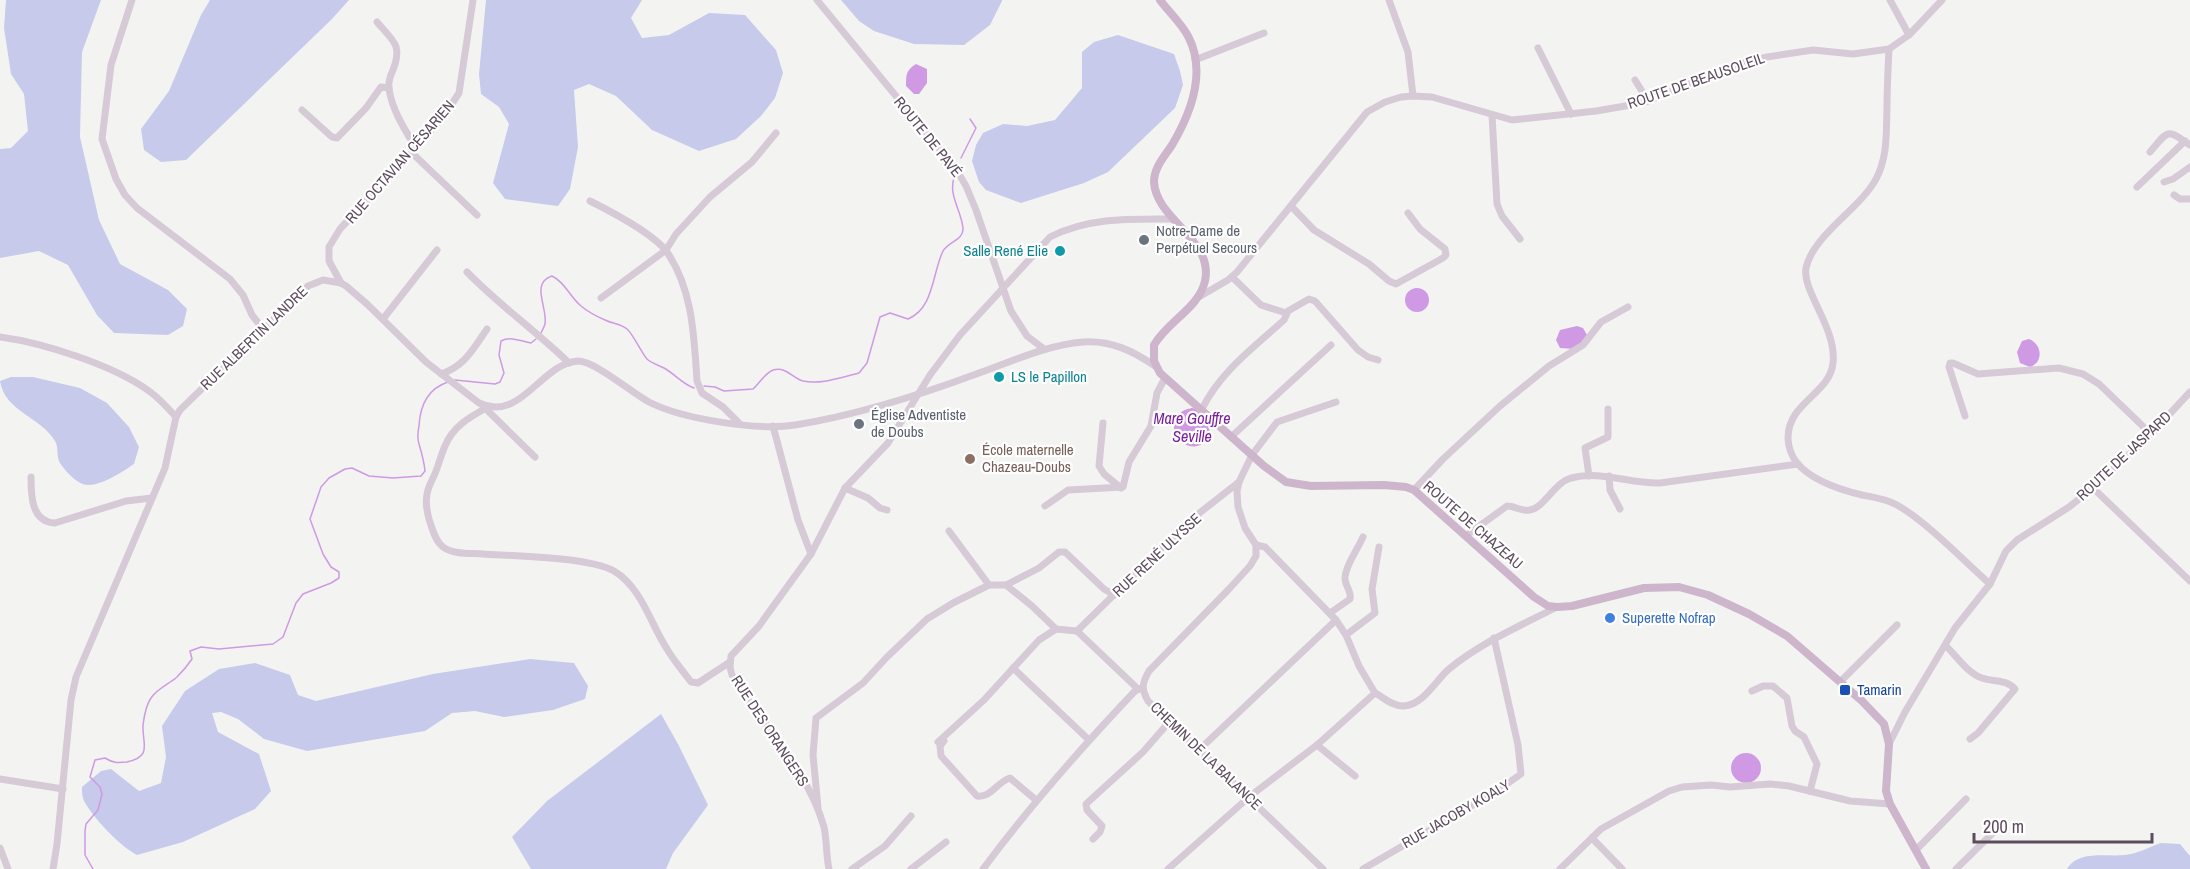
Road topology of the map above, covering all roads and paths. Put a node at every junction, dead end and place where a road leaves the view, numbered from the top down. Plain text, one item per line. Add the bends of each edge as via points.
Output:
1 (132, 0) edge
2 (473, 0) edge
3 (818, 0) edge
4 (1160, 0) edge
5 (1890, 0) edge
6 (1942, 0) edge
7 (1391, 1) edge
8 (377, 22) dead end
9 (1264, 33) dead end
10 (1909, 35) junction
11 (1538, 48) dead end
12 (1889, 49) junction
13 (1195, 60) junction
14 (1635, 80) dead end
15 (389, 88) junction
16 (1413, 96) junction
17 (1648, 101) junction
18 (302, 110) dead end
19 (1571, 114) junction
20 (1492, 115) junction
21 (776, 133) dead end
22 (2188, 143) edge
23 (414, 150) junction
24 (2150, 152) dead end
25 (2190, 167) edge
26 (2164, 182) dead end
27 (2137, 187) dead end
28 (2174, 195) dead end
29 (2190, 199) edge
30 (590, 201) dead end
31 (1291, 206) junction
32 (1408, 213) dead end
33 (477, 215) dead end
34 (1174, 219) junction
35 (1520, 239) dead end
36 (437, 250) dead end
37 (666, 250) junction
38 (467, 272) dead end
39 (1232, 277) junction
40 (341, 283) junction
41 (1003, 290) junction
42 (602, 298) dead end
43 (1197, 298) junction
44 (1628, 307) dead end
45 (1286, 313) junction
46 (383, 319) junction
47 (263, 329) junction
48 (487, 329) dead end
49 (0, 337) edge
50 (1331, 345) dead end
51 (1044, 349) junction
52 (1378, 360) dead end
53 (569, 363) junction
54 (1155, 366) junction
55 (443, 376) junction
56 (1165, 378) junction
57 (920, 393) junction
58 (2190, 393) edge
59 (1336, 402) dead end
60 (487, 408) junction
61 (1202, 409) junction
62 (1608, 409) dead end
63 (1965, 416) dead end
64 (176, 417) junction
65 (739, 423) junction
66 (1103, 423) dead end
67 (773, 426) junction
68 (2151, 434) junction
69 (1232, 436) junction
70 (1252, 455) junction
71 (535, 456) dead end
72 (1798, 464) junction
73 (1589, 476) junction
74 (1609, 476) junction
75 (31, 477) dead end
76 (1239, 482) junction
77 (845, 488) junction
78 (1121, 488) junction
79 (2093, 488) junction
80 (1414, 490) junction
81 (152, 498) junction
82 (1045, 506) dead end
83 (1620, 509) dead end
84 (887, 510) dead end
85 (949, 531) dead end
86 (1467, 535) junction
87 (1363, 537) dead end
88 (1256, 545) junction
89 (1379, 547) dead end
90 (811, 554) junction
91 (2190, 581) edge
92 (1990, 584) junction
93 (989, 585) junction
94 (1006, 585) junction
95 (1114, 595) junction
96 (1557, 607) junction
97 (1330, 613) junction
98 (1336, 620) junction
99 (1897, 625) dead end
100 (1056, 629) junction
101 (1077, 631) junction
102 (1346, 635) junction
103 (1494, 638) junction
104 (1945, 645) junction
105 (730, 662) junction
106 (1013, 668) junction
107 (1840, 682) junction
108 (1140, 688) junction
109 (1752, 691) dead end
110 (1375, 693) junction
111 (1170, 721) junction
112 (962, 725) dead end
113 (1971, 739) dead end
114 (1089, 740) junction
115 (938, 742) dead end
116 (1889, 744) junction
117 (1317, 745) junction
118 (1200, 749) junction
119 (1355, 776) dead end
120 (0, 780) edge
121 (63, 789) junction
122 (1810, 791) junction
123 (1249, 797) junction
124 (1966, 799) dead end
125 (1036, 800) junction
126 (1890, 804) junction
127 (818, 810) junction
128 (911, 816) dead end
129 (2002, 824) dead end
130 (1592, 838) junction
131 (1093, 839) dead end
132 (946, 842) dead end
133 (0, 848) edge
134 (1916, 850) junction
135 (8, 869) edge
136 (52, 869) edge
137 (829, 869) edge
138 (852, 869) edge
139 (910, 869) edge
140 (983, 869) edge
141 (1168, 869) edge
142 (1323, 869) edge
143 (1364, 869) edge
144 (1560, 869) edge
145 (1622, 869) edge
146 (1926, 869) edge
147 (1956, 869) edge

1 - 47 street via 111,65 102,139 116,179 137,208 230,279
2 - 23 street, RUE OCTAVIAN CÉSARIEN via 459,93
3 - 41 street, ROUTE DE PAVÉ via 956,169 976,210
4 - 13 main road via 1188,36
5 - 10 street
6 - 10 street, ROUTE DE BEAUSOLEIL
7 - 16 street via 1408,52
8 - 15 street via 398,52
9 - 13 street
10 - 12 street, ROUTE DE BEAUSOLEIL
11 - 19 street
12 - 17 street, ROUTE DE BEAUSOLEIL via 1853,54 1813,50 1776,55 1732,66
12 - 72 street via 1885,156 1875,180 1816,248 1806,268 1807,283 1828,327 1833,364 1827,379 1794,413 1789,426 1788,441
13 - 34 main road via 1191,106 1155,176 1159,198
14 - 17 street
15 - 18 street via 381,87 337,138
15 - 23 street
16 - 20 street, ROUTE DE BEAUSOLEIL
16 - 31 street, ROUTE DE BEAUSOLEIL via 1401,96 1367,112
17 - 19 street, ROUTE DE BEAUSOLEIL
19 - 20 street, ROUTE DE BEAUSOLEIL via 1522,120
20 - 35 street via 1497,204
21 - 37 street via 752,162 676,234
22 - 24 street via 2176,133 2169,133
22 - 27 street
23 - 33 street
23 - 40 street, RUE OCTAVIAN CÉSARIEN via 340,229 329,247 329,261
25 - 26 street
28 - 29 street
30 - 37 street via 616,214
31 - 32 street via 1314,230 1396,284 1446,255 1445,249 1420,229
31 - 39 street, ROUTE DE BEAUSOLEIL
34 - 41 street via 1110,220 1067,228 1050,237
34 - 43 main road via 1199,250 1205,267 1204,284
36 - 46 street
37 - 42 street
37 - 65 street via 688,294 700,390
38 - 53 street
39 - 43 street, ROUTE DE BEAUSOLEIL
39 - 45 street via 1261,305
40 - 46 street
40 - 47 street, RUE ALBERTIN LANDRE via 313,282
41 - 51 street, ROUTE DE PAVÉ via 1019,326
41 - 57 street via 960,334
43 - 54 main road via 1156,342
44 - 80 street via 1601,322 1583,345 1549,366 1500,406
45 - 52 street via 1312,299 1362,354
45 - 61 street via 1284,320 1215,385
46 - 55 street
47 - 64 street, RUE ALBERTIN LANDRE
48 - 55 street via 462,364
49 - 64 street via 30,341 129,379 150,391
50 - 69 street
51 - 54 street via 1084,342 1117,345
51 - 57 street
53 - 60 street via 519,400
53 - 65 street via 587,363 671,412
54 - 56 main road, ROUTE DE CHAZEAU
55 - 60 street
56 - 61 main road, ROUTE DE CHAZEAU
56 - 78 street via 1157,393 1151,426 1129,462
57 - 67 street via 852,413
57 - 77 street via 882,451
58 - 68 street, ROUTE DE JASPARD
59 - 70 street via 1277,422
60 - 71 street
60 - 105 street via 461,423 451,435 427,490 429,517 438,542 460,553 540,558 607,568 637,594 666,649 691,682 698,683
61 - 69 main road, ROUTE DE CHAZEAU
62 - 73 street via 1608,437 1585,448
63 - 68 street via 1948,367 1950,363 1978,374 2059,368 2083,374 2099,384
64 - 81 street via 167,463
65 - 67 street
66 - 78 street via 1099,466
67 - 90 street
68 - 79 street, ROUTE DE JASPARD
69 - 70 main road, ROUTE DE CHAZEAU
70 - 76 street
70 - 80 main road, ROUTE DE CHAZEAU via 1273,474 1292,484 1384,485
72 - 74 street via 1647,484
72 - 92 street via 1832,485 1894,503
73 - 74 street
73 - 86 street via 1561,483 1531,510 1507,506
74 - 83 street via 1612,495
75 - 81 street via 31,499 41,519 47,522
76 - 88 street via 1238,507
76 - 95 street, RUE RENÉ ULYSSE via 1188,522
77 - 84 street
77 - 90 street
78 - 82 street via 1068,490
79 - 91 street
79 - 92 street, ROUTE DE JASPARD via 2006,551
80 - 86 main road, ROUTE DE CHAZEAU
81 - 121 street via 79,666 71,700
85 - 93 street
86 - 96 main road, ROUTE DE CHAZEAU via 1534,597
87 - 97 street via 1345,574 1352,596
88 - 97 street via 1265,547
88 - 108 street, CHEMIN DE LA BALANCE via 1256,556 1250,566 1149,671
89 - 102 street via 1372,589 1375,613
90 - 105 street
92 - 104 street, ROUTE DE JASPARD
93 - 94 street
93 - 127 street via 927,619 863,683 817,716 813,755
94 - 95 street via 1065,552
94 - 100 street
95 - 101 street, RUE RENÉ ULYSSE
96 - 103 street
96 - 107 main road via 1644,588 1679,587 1749,614 1787,636
97 - 98 street
98 - 102 street
98 - 118 street
99 - 107 street
100 - 101 street
100 - 106 street via 1039,640
101 - 108 street
102 - 110 street
103 - 110 street via 1448,669 1410,705 1395,705
103 - 143 street, RUE JACOBY KOALY via 1521,774
104 - 113 street via 1975,674 2015,689
104 - 116 street, ROUTE DE JASPARD
105 - 127 street, RUE DES ORANGERS via 732,675 804,782
106 - 114 street
106 - 115 street
107 - 116 main road via 1880,717
108 - 111 street, CHEMIN DE LA BALANCE
108 - 114 street
109 - 122 street via 1773,686 1787,698 1792,726 1804,737 1817,765
110 - 117 street
111 - 118 street, CHEMIN DE LA BALANCE
111 - 131 street via 1143,752 1086,804 1102,826
112 - 125 street via 942,743 940,753 972,792 978,797 985,796 1010,778
114 - 125 street
116 - 126 main road via 1886,780
117 - 119 street
117 - 123 street
118 - 123 street, CHEMIN DE LA BALANCE
120 - 121 street
121 - 136 street
122 - 126 street via 1850,801
122 - 130 street via 1770,784 1682,787 1627,813
123 - 141 street
123 - 142 street, CHEMIN DE LA BALANCE
124 - 134 street
125 - 140 street
126 - 134 main road
127 - 137 street, RUE DES ORANGERS
128 - 138 street via 885,846
129 - 147 street
130 - 144 street
130 - 145 street
132 - 139 street
133 - 135 street
134 - 146 main road

